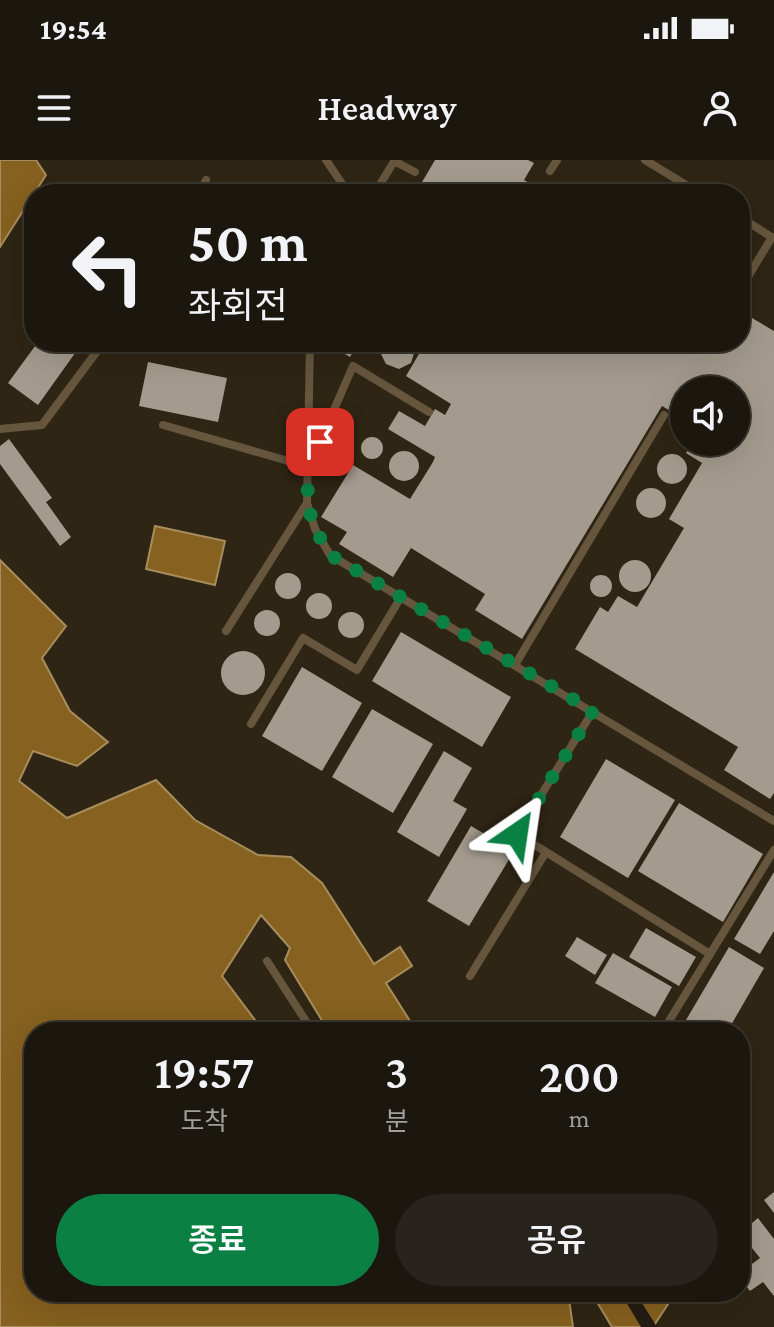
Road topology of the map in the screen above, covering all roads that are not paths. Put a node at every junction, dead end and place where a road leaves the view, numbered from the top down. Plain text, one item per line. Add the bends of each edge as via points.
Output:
1 (326, 160) edge
2 (394, 160) edge
3 (557, 160) edge
4 (645, 160) edge
5 (550, 171) dead end
6 (415, 172) dead end
7 (206, 180) dead end
8 (204, 184) edge
9 (342, 184) edge
10 (380, 184) edge
11 (685, 184) edge
12 (750, 224) edge
13 (773, 237) edge
14 (750, 274) edge
15 (97, 352) edge
16 (310, 352) edge
17 (429, 412) dead end
18 (664, 415) dead end
19 (163, 425) dead end
20 (0, 429) edge
21 (309, 467) junction
22 (307, 503) junction
23 (401, 597) junction
24 (226, 631) dead end
25 (515, 665) junction
26 (593, 711) junction
27 (251, 724) dead end
28 (774, 821) edge
29 (774, 850) edge
30 (546, 852) junction
31 (710, 954) junction
32 (267, 961) dead end
33 (470, 976) dead end
34 (307, 1022) edge
35 (671, 1022) edge

1 - 9 lane
2 - 6 lane
2 - 10 lane
3 - 5 lane
4 - 11 lane
7 - 8 lane
12 - 13 lane
13 - 14 lane
15 - 20 lane via 42,425
16 - 21 lane
17 - 21 lane via 353,366
18 - 25 lane
19 - 21 lane
21 - 22 lane
22 - 23 lane via 330,555
22 - 24 lane
23 - 25 lane
23 - 27 lane via 357,670 303,638
25 - 26 lane
26 - 28 lane
26 - 30 lane via 517,834
29 - 31 lane
30 - 31 lane
30 - 33 lane
31 - 35 lane
32 - 34 lane

